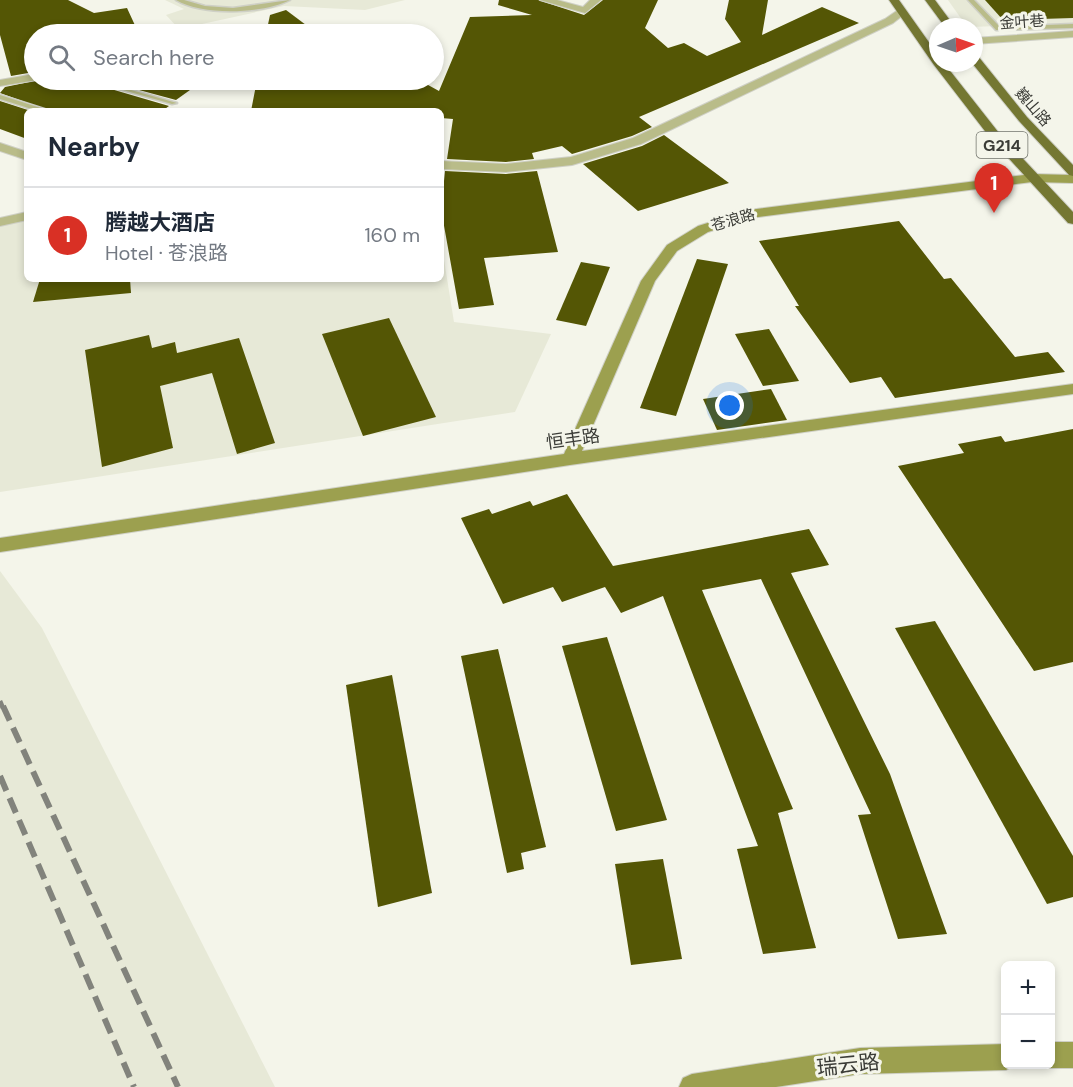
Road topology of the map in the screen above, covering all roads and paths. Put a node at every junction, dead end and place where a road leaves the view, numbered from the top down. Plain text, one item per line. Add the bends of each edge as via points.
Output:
1 (179, 0) edge
2 (287, 0) edge
3 (545, 0) edge
4 (596, 0) edge
5 (894, 0) edge
6 (930, 0) edge
7 (971, 0) edge
8 (902, 12) junction
9 (943, 18) edge
10 (1073, 26) edge
11 (1073, 34) edge
12 (983, 40) edge
13 (929, 50) edge
14 (983, 69) edge
15 (945, 72) edge
16 (24, 79) edge
17 (0, 83) edge
18 (127, 90) edge
19 (0, 97) edge
20 (174, 103) dead end
21 (35, 108) edge
22 (0, 147) edge
23 (24, 155) edge
24 (444, 165) edge
25 (1070, 167) edge
26 (1032, 178) junction
27 (1073, 178) edge
28 (24, 217) edge
29 (1073, 220) edge
30 (0, 222) edge
31 (1073, 389) edge
32 (570, 459) junction
33 (0, 545) edge
34 (1055, 1055) edge
35 (1073, 1055) edge
36 (1001, 1057) edge
37 (692, 1087) edge

1 - 2 lane via 196,8 235,9
3 - 4 street via 585,10
5 - 8 highway, G214
6 - 9 highway
7 - 10 lane via 998,29
8 - 13 highway, G214
8 - 24 street via 637,141 572,161 507,168
11 - 12 street, 金叶巷
14 - 25 highway, 巍山路 / G214 via 1023,119
15 - 26 highway, G214
16 - 17 street
18 - 20 lane
19 - 21 lane
22 - 23 street
25 - 26 street
26 - 27 street
26 - 29 highway, G214
26 - 32 street, 苍浪路 via 749,214 703,229 672,248 648,281
28 - 30 street
31 - 32 street, 恒丰路
32 - 33 street, 恒丰路
34 - 35 street
36 - 37 street, 瑞云路 via 860,1061

